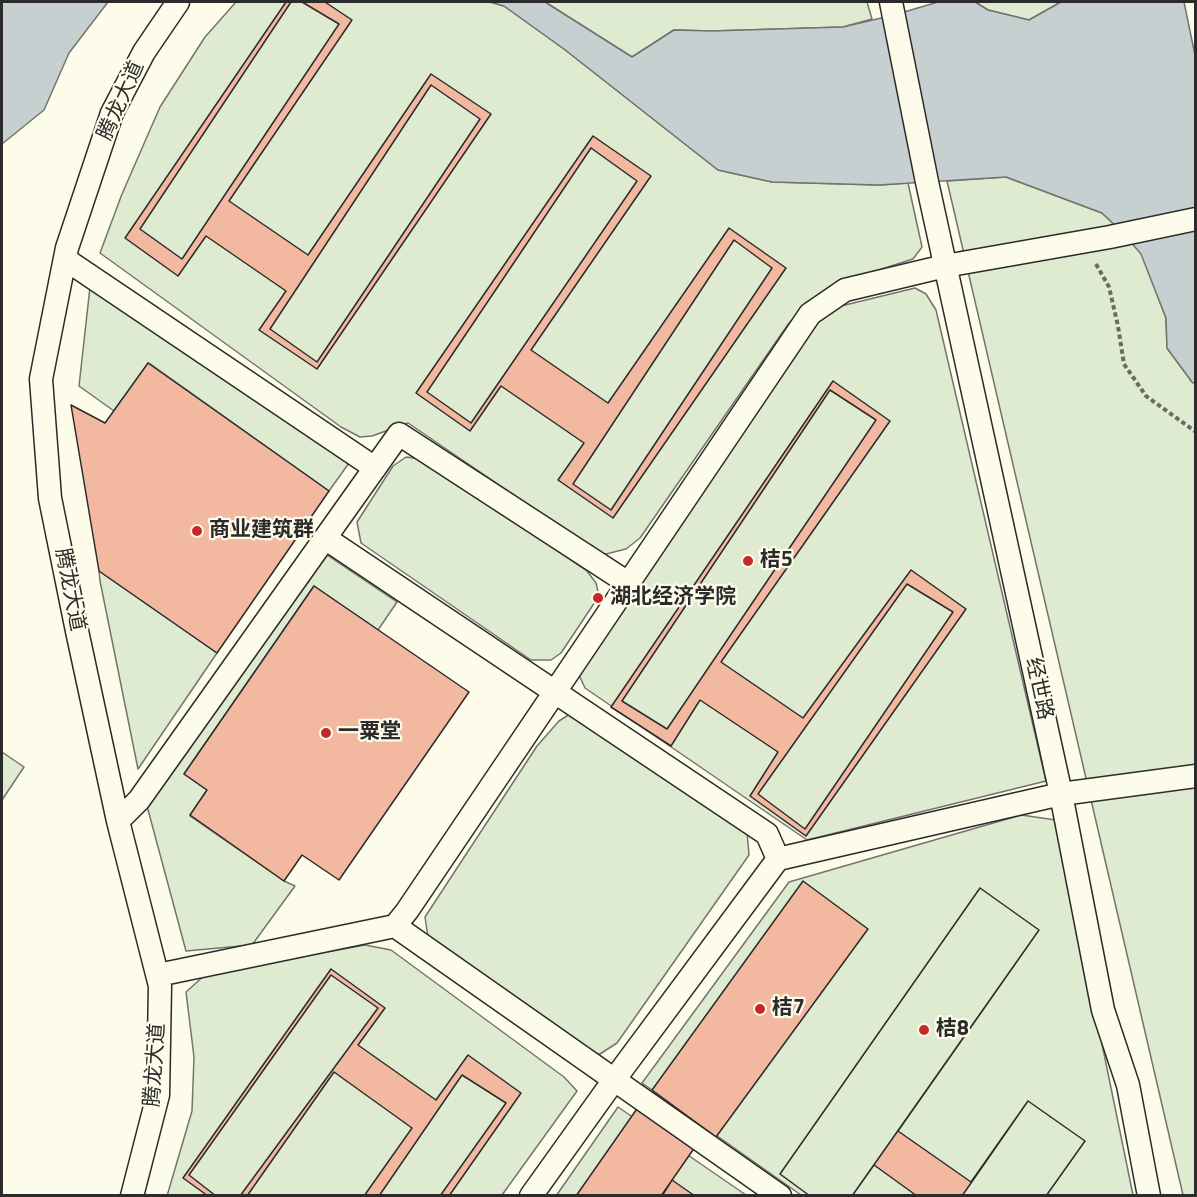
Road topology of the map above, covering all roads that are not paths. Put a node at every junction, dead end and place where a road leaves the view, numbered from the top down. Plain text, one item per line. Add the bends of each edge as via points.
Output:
1 (178, 2) edge
2 (891, 2) edge
3 (1196, 219) edge
4 (65, 259) junction
5 (945, 266) junction
6 (375, 468) junction
7 (325, 538) junction
8 (628, 583) junction
9 (554, 693) junction
10 (1196, 776) edge
11 (1061, 794) junction
12 (118, 820) junction
13 (777, 859) junction
14 (395, 926) junction
15 (158, 975) junction
16 (614, 1080) junction
17 (132, 1196) edge
18 (531, 1196) edge
19 (780, 1196) edge
20 (1149, 1196) edge

1 - 4 street, 腾龙大道 via 144,52 112,113
2 - 5 street, 经世路
3 - 5 street
4 - 6 street
4 - 12 street, 腾龙大道 via 41,379 50,498
5 - 8 street via 845,290 810,314
5 - 11 street, 经世路
6 - 7 street
6 - 8 street via 399,434
7 - 9 street
7 - 12 street via 140,800
8 - 9 street
9 - 13 street via 767,834
9 - 14 street
10 - 11 street
11 - 13 street
11 - 20 street, 经世路 via 1103,1010 1128,1085
12 - 15 street, 腾龙大道
13 - 16 street
14 - 15 street
14 - 16 street
15 - 17 street, 腾龙大道 via 158,1095
16 - 18 street
16 - 19 street

